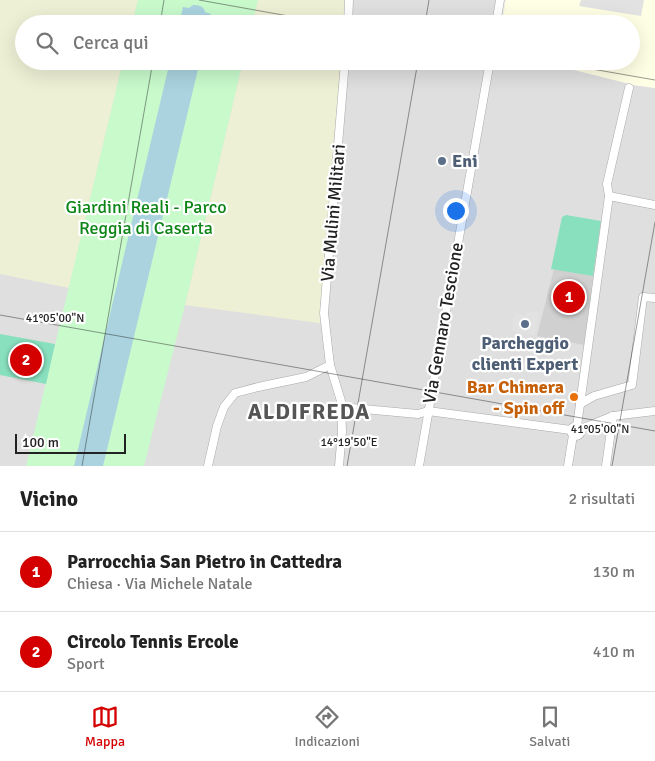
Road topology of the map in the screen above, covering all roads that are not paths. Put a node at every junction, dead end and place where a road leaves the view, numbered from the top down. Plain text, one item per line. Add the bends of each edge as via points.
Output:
1 (349, 0) edge
2 (500, 0) edge
3 (348, 15) edge
4 (498, 15) edge
5 (344, 70) edge
6 (488, 70) edge
7 (629, 88) dead end
8 (610, 196) junction
9 (655, 205) edge
10 (655, 298) edge
11 (330, 365) junction
12 (580, 404) junction
13 (341, 407) junction
14 (428, 411) junction
15 (655, 411) edge
16 (613, 416) junction
17 (575, 430) junction
18 (208, 466) edge
19 (340, 466) edge
20 (419, 466) edge
21 (568, 466) edge
22 (606, 466) edge

1 - 3 street
2 - 4 street
5 - 11 street, Via Mulini Militari via 324,313
6 - 14 street, Via Gennaro Tescione
7 - 8 street via 608,184
8 - 9 street
8 - 12 street
10 - 12 street via 643,296 632,385 594,396
11 - 13 street, Via Mulini Militari
11 - 18 street via 306,377 235,393 224,407
12 - 17 street
13 - 14 street via 418,414
13 - 19 street, Via Mulini Militari
14 - 17 street
14 - 20 street, Via Gennaro Tescione
15 - 16 street
16 - 17 street
16 - 22 street
17 - 21 street

